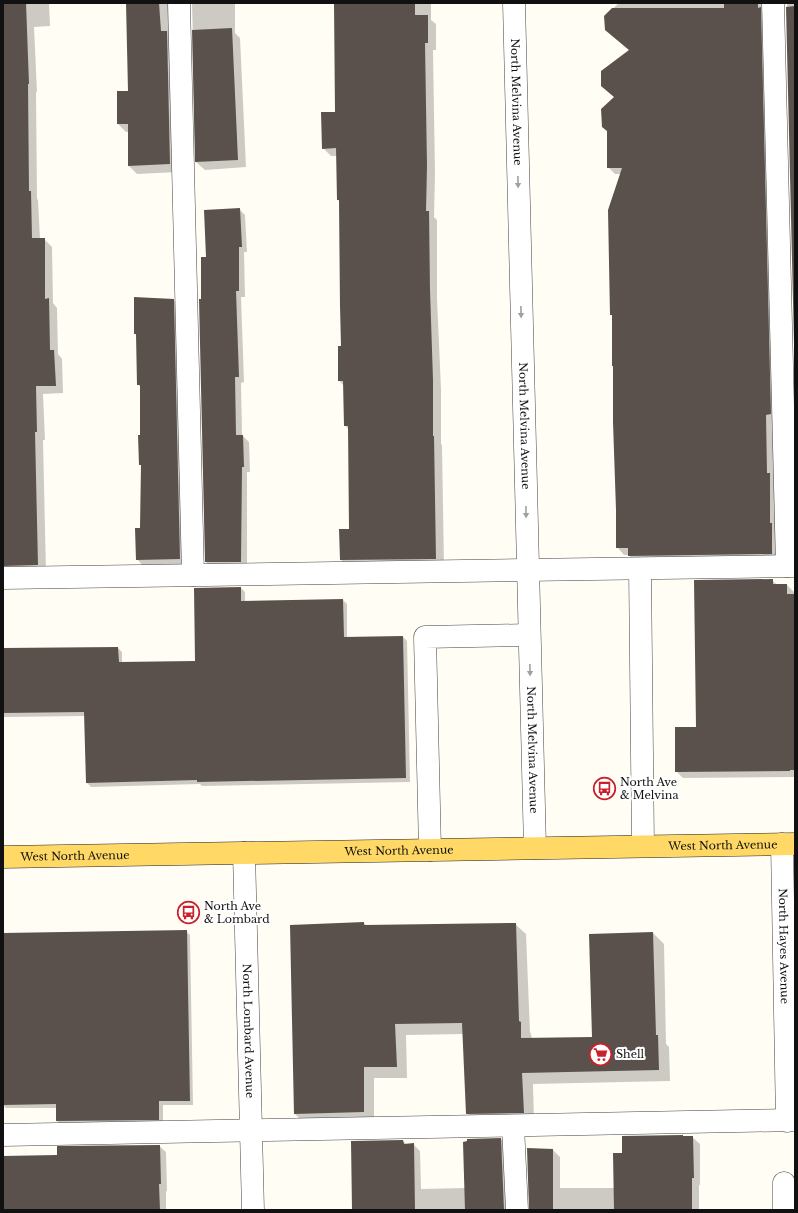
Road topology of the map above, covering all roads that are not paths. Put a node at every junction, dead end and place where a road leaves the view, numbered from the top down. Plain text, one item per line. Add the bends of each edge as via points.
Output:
1 (179, 3) edge
2 (514, 3) edge
3 (773, 3) edge
4 (791, 566) edge
5 (640, 568) junction
6 (528, 570) junction
7 (193, 575) junction
8 (3, 578) edge
9 (529, 636) junction
10 (788, 844) edge
11 (643, 846) junction
12 (534, 848) junction
13 (430, 850) junction
14 (244, 853) junction
15 (3, 857) edge
16 (791, 1121) edge
17 (513, 1126) junction
18 (251, 1130) junction
19 (3, 1135) edge
20 (784, 1183) dead end
21 (253, 1210) edge
22 (517, 1210) edge
23 (784, 1210) edge

1 - 7 street
2 -> 6 street, North Melvina Avenue
3 - 4 street
4 - 5 street
5 - 6 street
5 - 11 street
6 - 7 street
6 - 9 street, North Melvina Avenue
7 - 8 street
9 -> 12 street, North Melvina Avenue
9 - 13 street via 425,637
10 - 11 main road, West North Avenue
10 - 16 street, North Hayes Avenue
11 - 12 main road, West North Avenue
12 - 13 main road, West North Avenue
13 - 14 main road, West North Avenue
14 - 15 main road, West North Avenue
14 - 18 street, North Lombard Avenue
16 - 17 street
17 - 18 street
17 - 22 street
18 - 19 street
18 - 21 street, North Lombard Avenue
20 - 23 street

